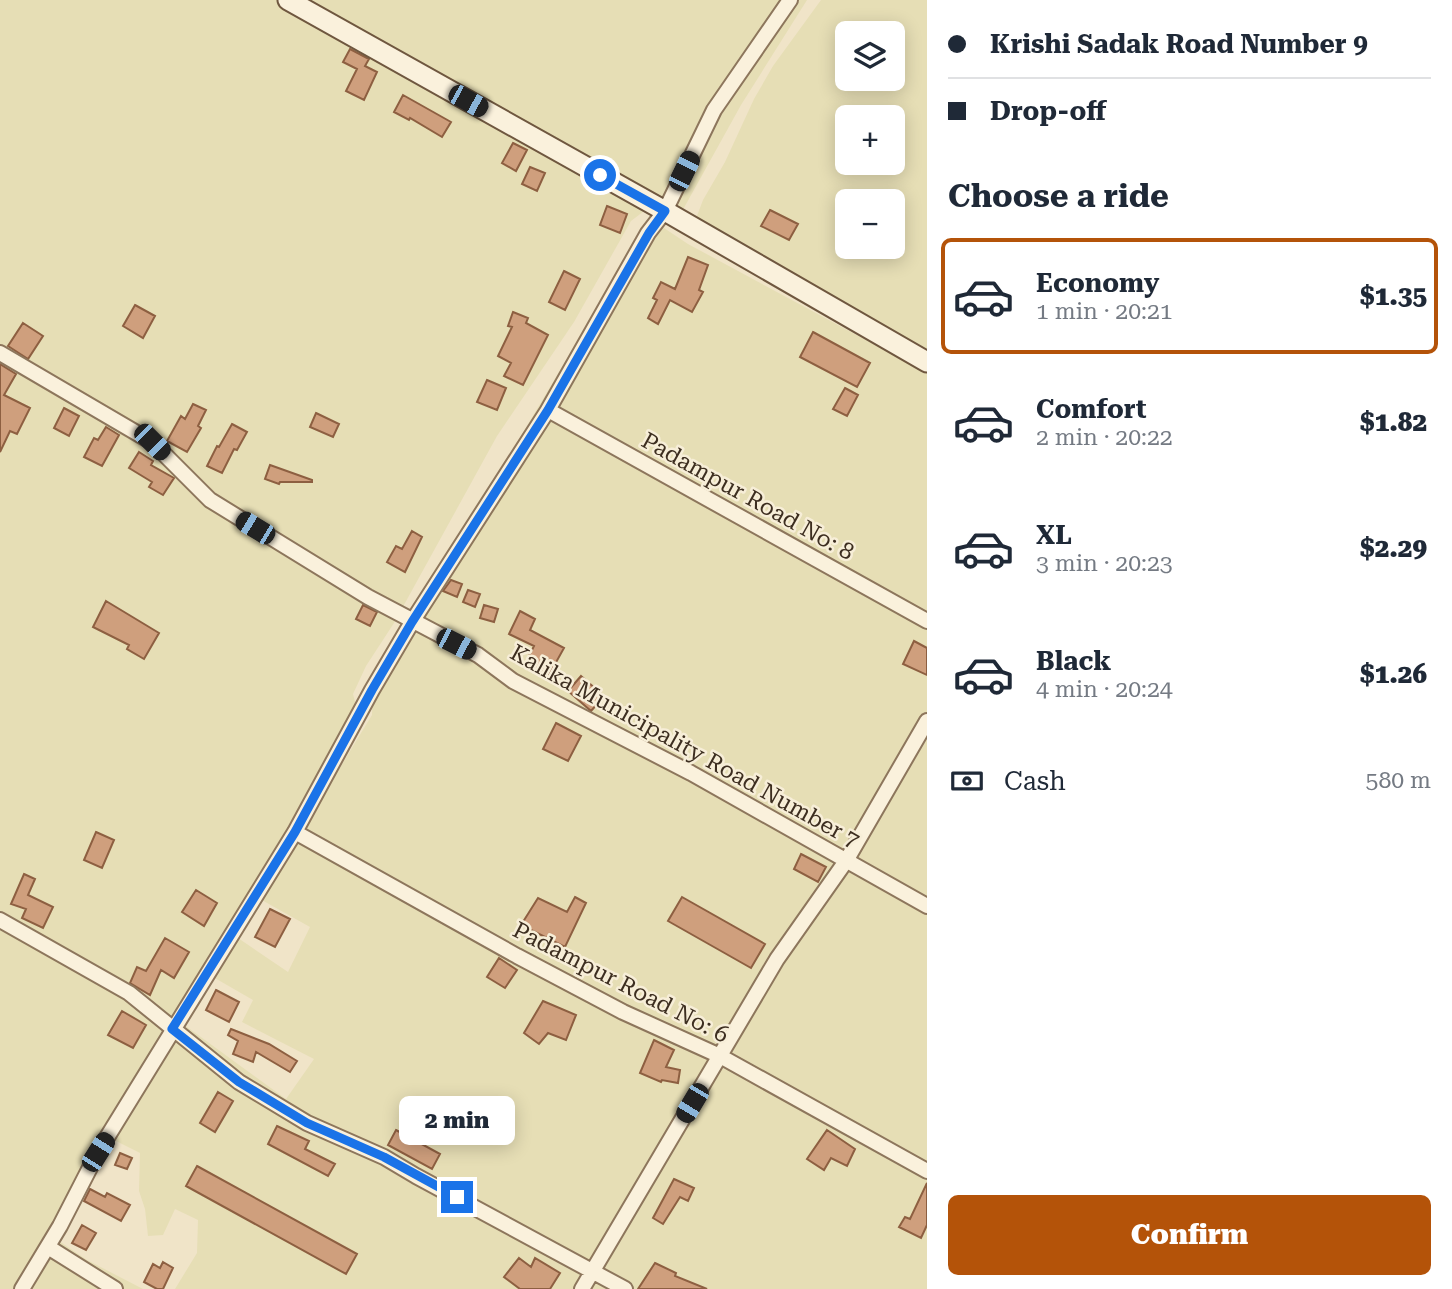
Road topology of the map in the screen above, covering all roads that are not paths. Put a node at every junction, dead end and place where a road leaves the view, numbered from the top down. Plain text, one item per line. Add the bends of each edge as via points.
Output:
1 (288, 0) edge
2 (790, 0) edge
3 (665, 211) junction
4 (0, 353) edge
5 (927, 362) edge
6 (548, 410) junction
7 (927, 621) edge
8 (412, 622) junction
9 (927, 721) edge
10 (295, 832) junction
11 (846, 860) junction
12 (927, 906) edge
13 (0, 920) edge
14 (172, 1029) junction
15 (720, 1056) junction
16 (927, 1171) edge
17 (48, 1247) junction
18 (593, 1271) junction
19 (22, 1289) edge
20 (115, 1289) edge
21 (582, 1289) edge
22 (625, 1289) edge

1 - 3 street
2 - 3 street via 714,110
3 - 5 street
3 - 6 street
4 - 8 street, Kalika Municipality Road Number 7 via 152,442 210,500
6 - 7 street, Padampur Road No: 8
6 - 8 street
8 - 10 street
8 - 11 street, Kalika Municipality Road Number 7
9 - 11 street
10 - 14 street
10 - 15 street, Padampur Road No: 6 via 623,1012
11 - 12 street, Kalika Municipality Road Number 7
11 - 15 street via 777,959
13 - 14 street via 129,993
14 - 17 street via 98,1152
14 - 18 street via 239,1082 307,1123 384,1157
15 - 16 street, Padampur Road No: 6
15 - 18 street
17 - 19 street
17 - 20 street
18 - 21 street
18 - 22 street

